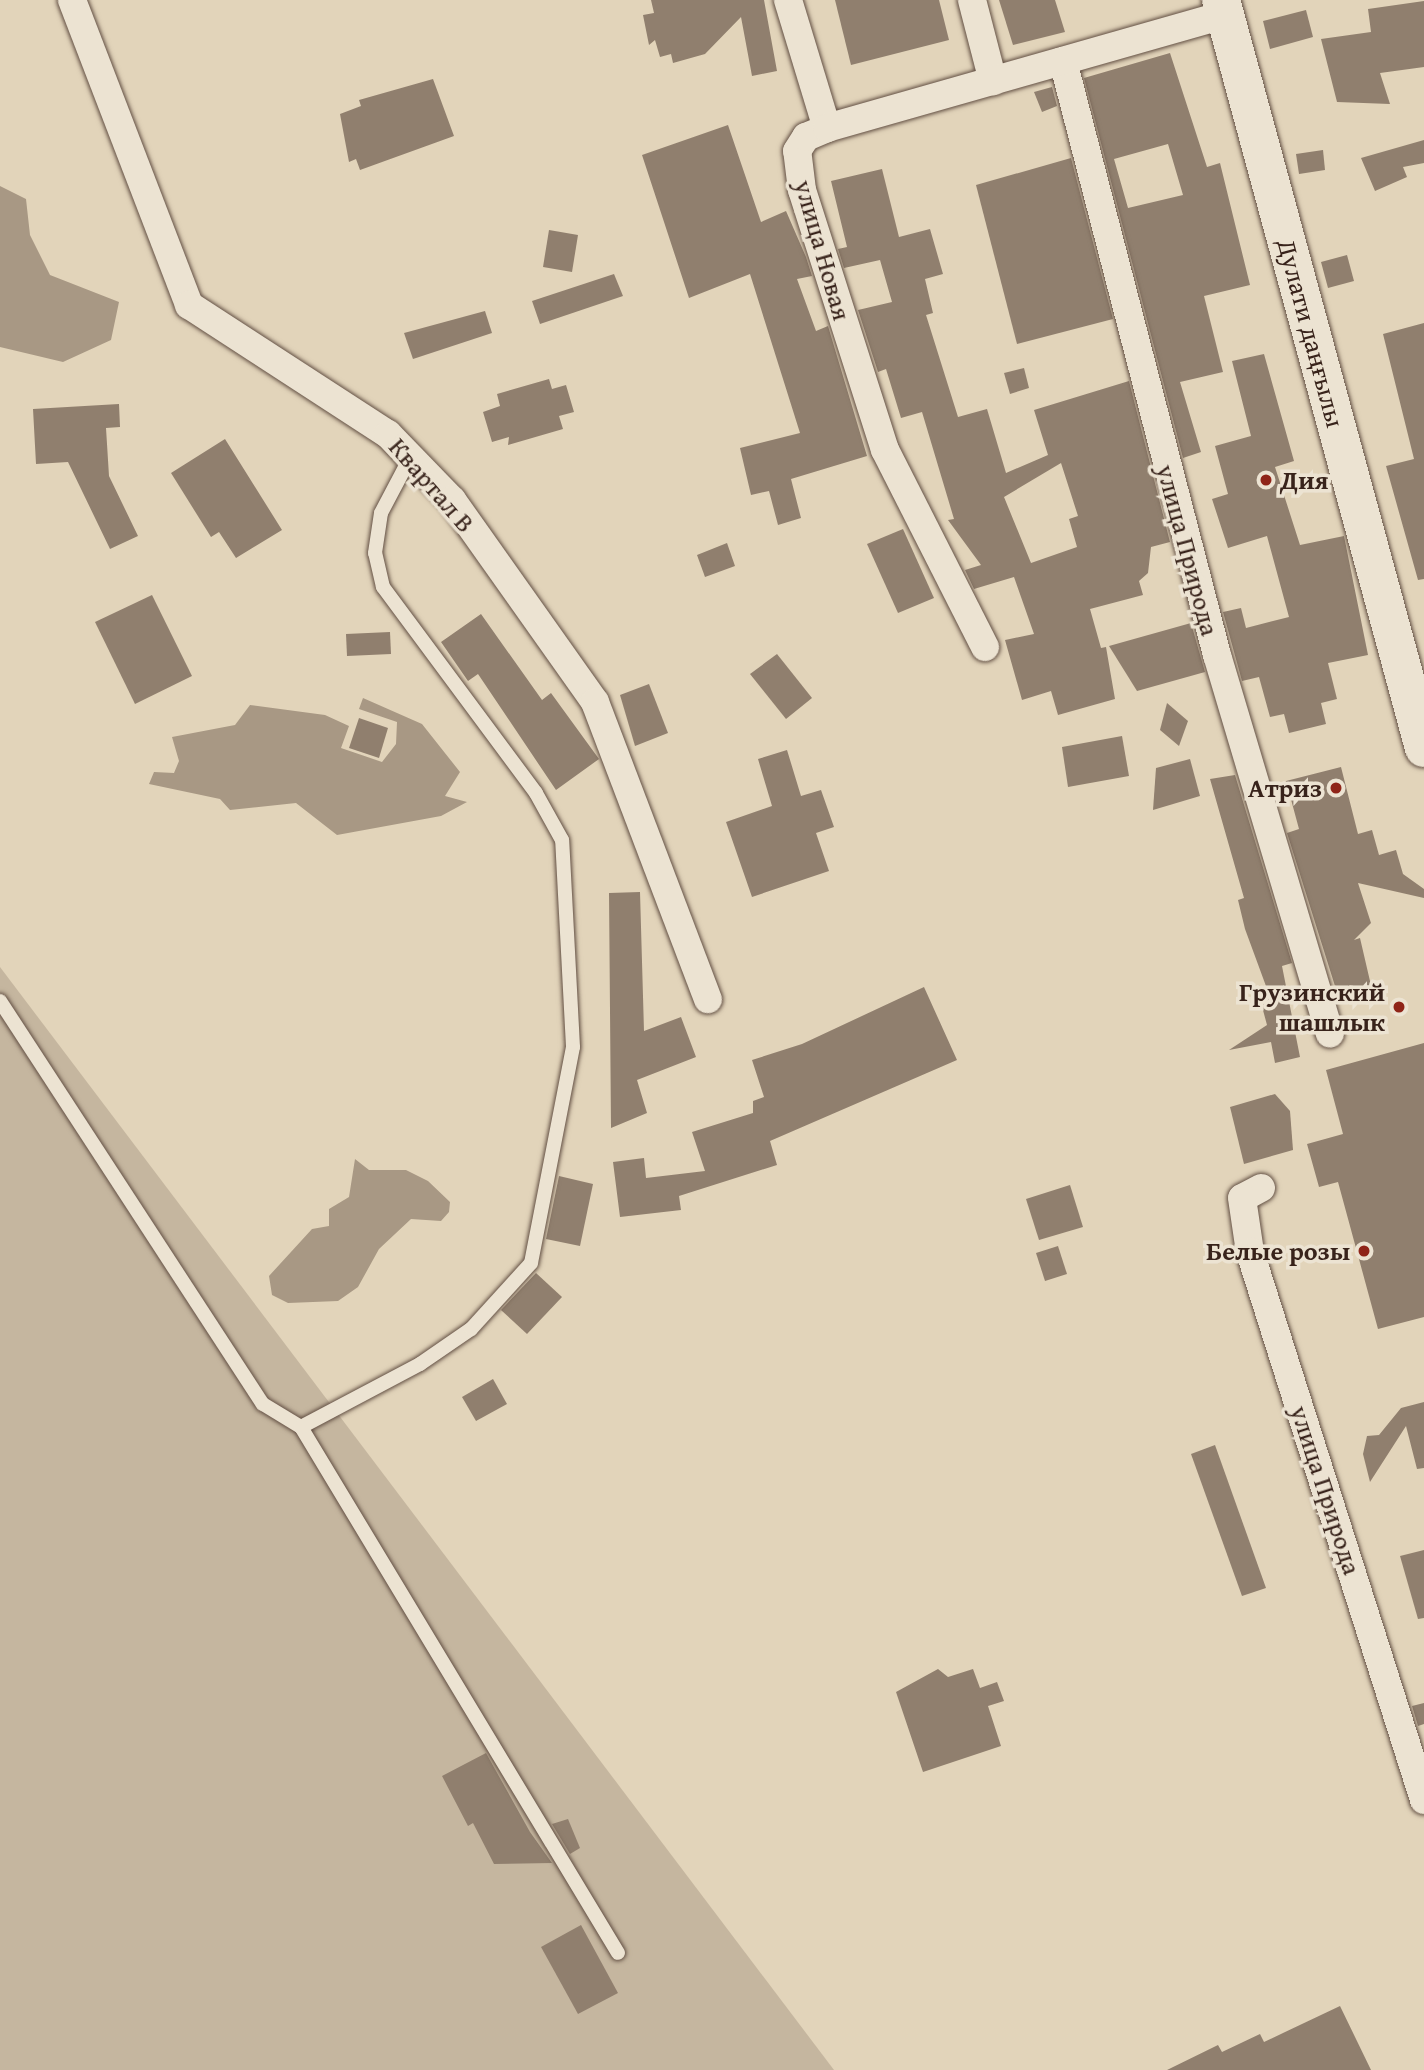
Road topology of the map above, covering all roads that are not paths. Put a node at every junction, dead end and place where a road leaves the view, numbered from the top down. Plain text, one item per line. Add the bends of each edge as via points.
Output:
1 (72, 0) edge
2 (788, 0) edge
3 (972, 0) edge
4 (1223, 7) edge
5 (1063, 61) junction
6 (993, 81) junction
7 (827, 128) junction
8 (411, 456) junction
9 (985, 647) dead end
10 (1418, 697) edge
11 (1424, 748) edge
12 (708, 999) dead end
13 (0, 1001) edge
14 (1330, 1033) dead end
15 (1261, 1188) dead end
16 (301, 1427) junction
17 (1424, 1800) edge
18 (618, 1954) dead end

1 - 8 street, Квартал В via 189,305 388,433
2 - 7 street
3 - 6 street
4 - 5 street, улица Новая
4 - 10 main road, Дулати даңғылы
5 - 6 street, улица Новая
5 - 14 street, улица Природа via 1206,616
6 - 7 street, улица Новая
7 - 9 street, улица Новая via 806,137 797,151 802,190 886,450
8 - 12 street, Квартал В via 452,500 595,702
8 - 16 lane via 381,513 375,554 383,587 536,793 562,840 573,1047 531,1263 471,1329 420,1364
10 - 11 main road, Дулати даңғылы
13 - 16 lane via 263,1404
15 - 17 street, улица Природа via 1242,1198 1250,1252
16 - 18 lane

